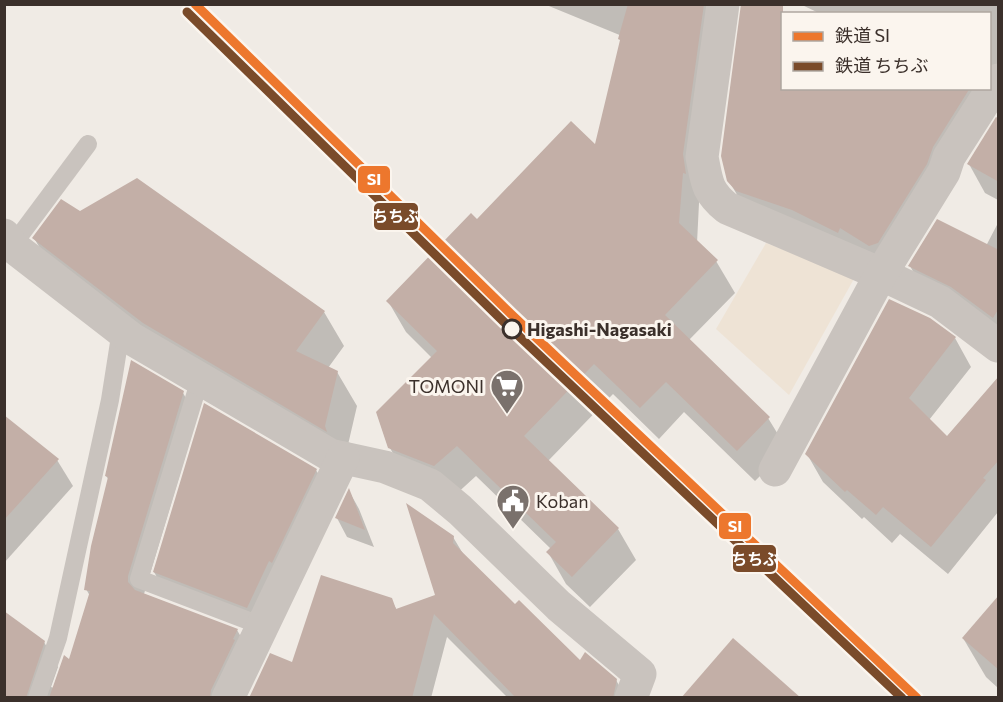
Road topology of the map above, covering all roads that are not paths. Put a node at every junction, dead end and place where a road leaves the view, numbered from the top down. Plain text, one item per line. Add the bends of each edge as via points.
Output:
1 (723, 4) edge
2 (999, 80) edge
3 (88, 144) dead end
4 (7, 246) edge
5 (881, 274) junction
6 (121, 330) junction
7 (999, 346) edge
8 (200, 379) junction
9 (343, 458) junction
10 (775, 470) dead end
11 (262, 626) junction
12 (636, 686) edge
13 (37, 698) edge
14 (228, 698) edge

1 - 5 street via 702,157 713,197 727,208
2 - 5 street
3 - 4 lane
4 - 6 street
5 - 7 street via 940,302
5 - 10 street
6 - 8 street
6 - 13 lane via 110,400 58,638
8 - 9 street via 330,455
8 - 11 lane via 139,579
9 - 11 street
9 - 12 street via 385,467 430,485 559,606
11 - 14 street

